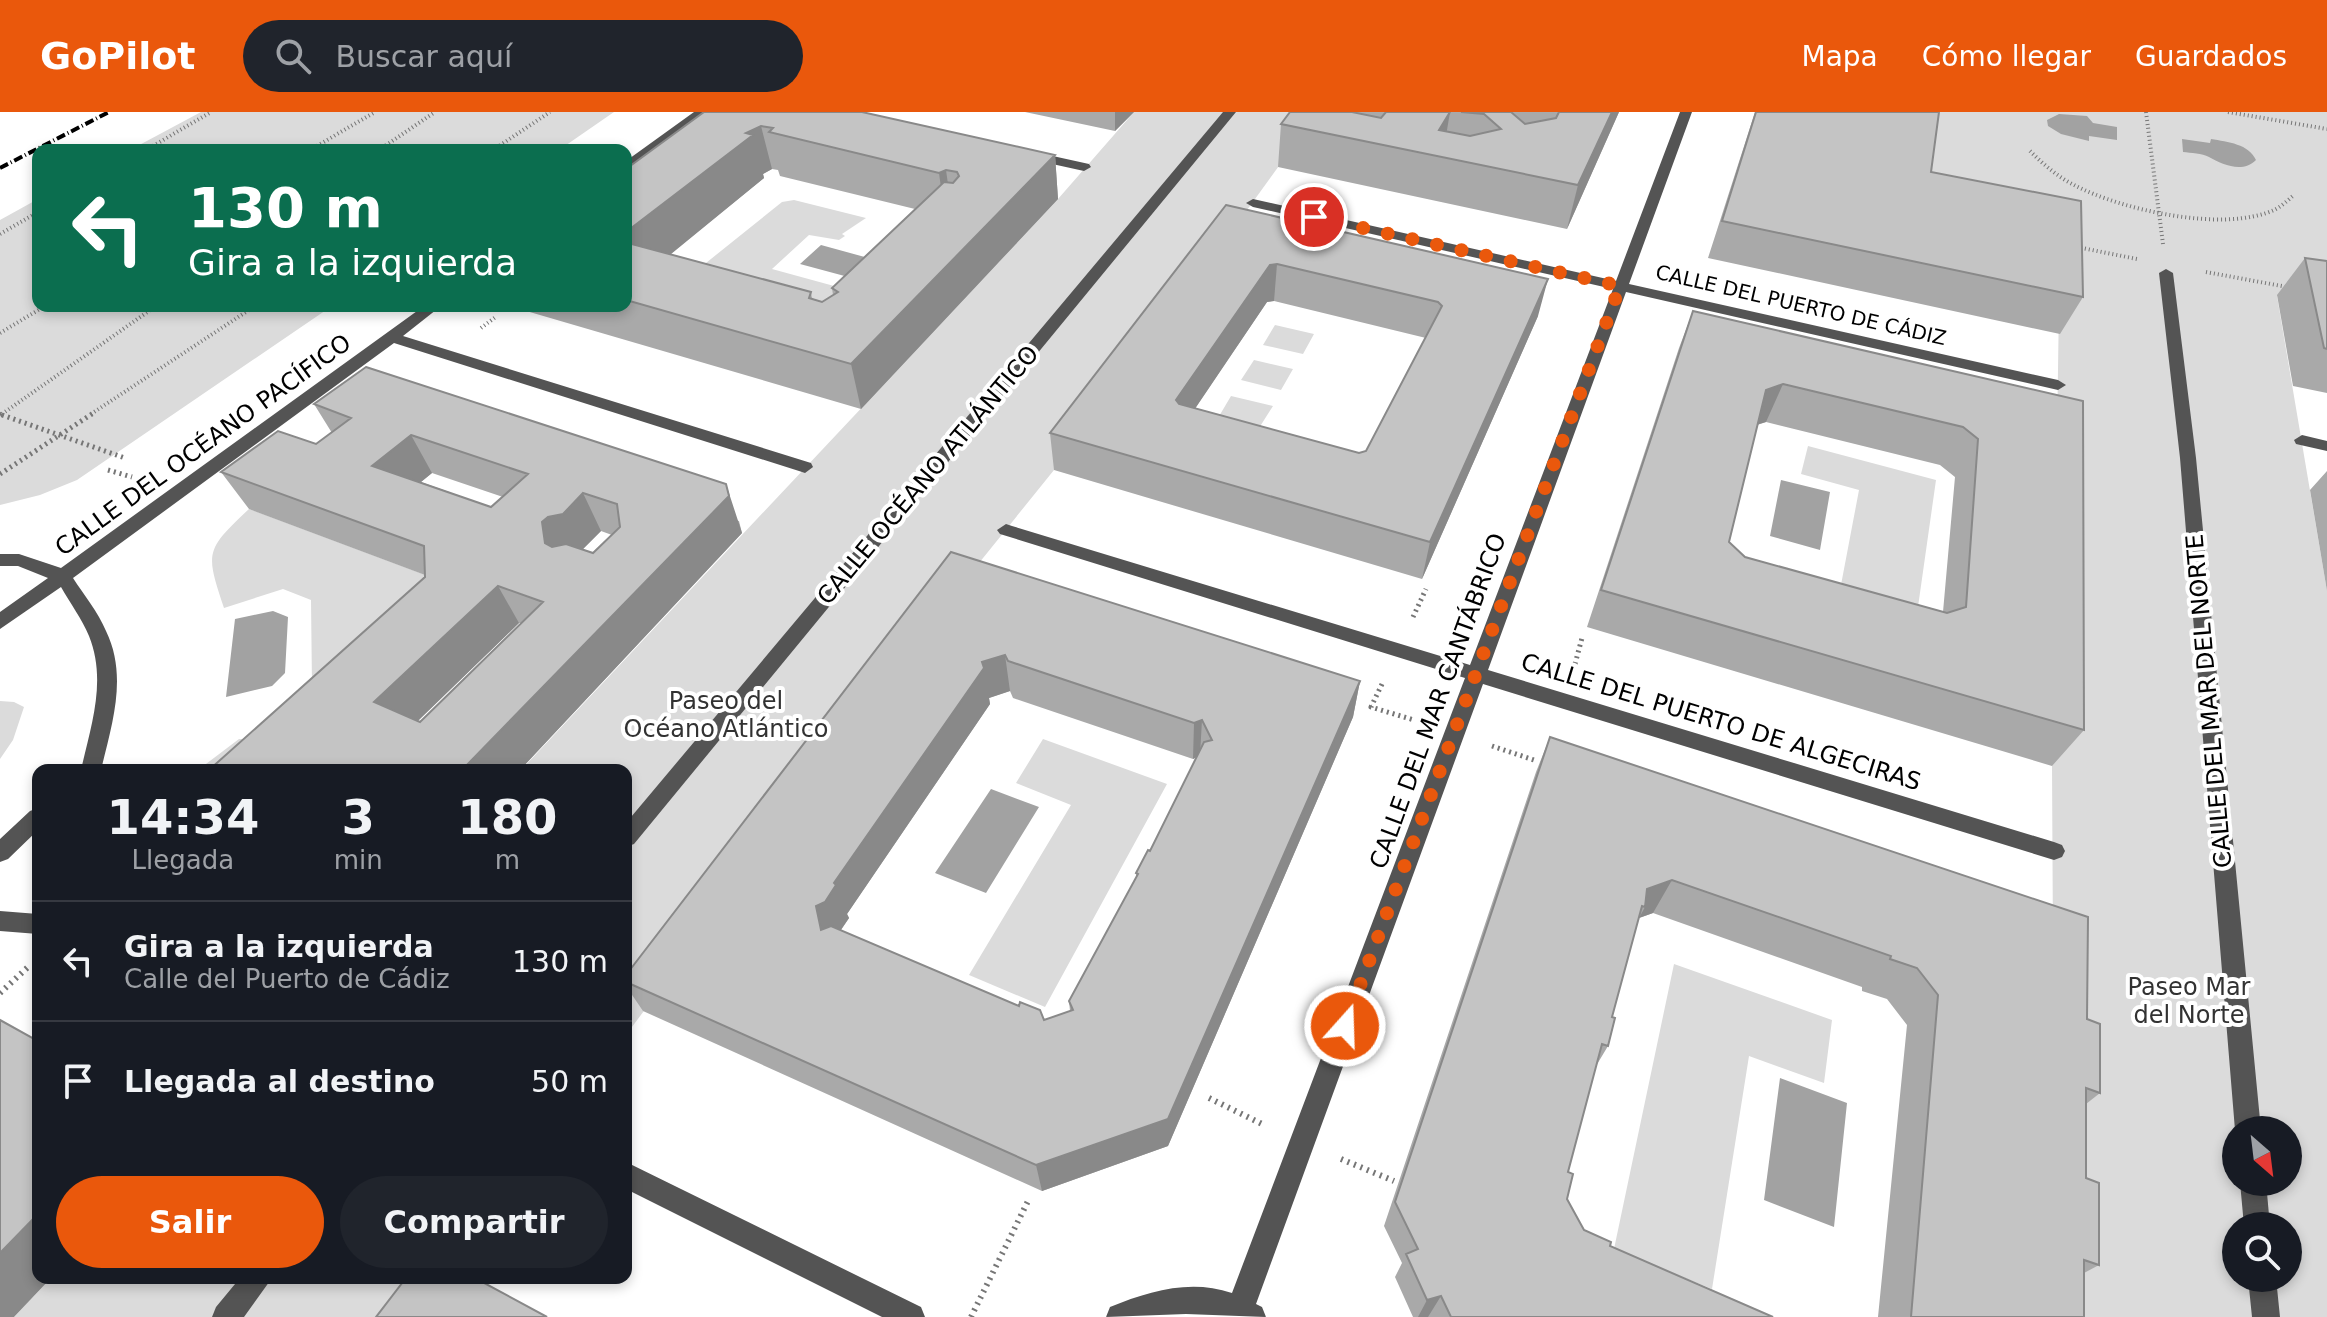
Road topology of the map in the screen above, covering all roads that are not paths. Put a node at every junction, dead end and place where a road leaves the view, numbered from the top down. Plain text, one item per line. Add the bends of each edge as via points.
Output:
1 (702, 112) edge
2 (1230, 112) edge
3 (1686, 112) edge
4 (1010, 150) edge
5 (632, 163) edge
6 (1084, 167) dead end
7 (1253, 203) dead end
8 (2166, 269) road end
9 (1620, 286) junction
10 (426, 312) edge
11 (392, 337) junction
12 (2058, 385) dead end
13 (2302, 440) dead end
14 (2327, 446) edge
15 (805, 467) dead end
16 (1006, 530) dead end
17 (0, 560) edge
18 (63, 576) junction
19 (0, 622) edge
20 (1476, 674) junction
21 (88, 764) edge
22 (32, 823) edge
23 (632, 831) edge
24 (2054, 851) dead end
25 (0, 853) edge
26 (0, 921) edge
27 (32, 924) edge
28 (2247, 1116) edge
29 (632, 1178) edge
30 (253, 1284) edge
31 (2263, 1292) edge
32 (1246, 1313) edge
33 (226, 1317) edge
34 (911, 1317) edge
35 (1120, 1317) edge
36 (2266, 1317) edge

1 - 5 street
2 - 23 street, CALLE OCÉANO ATLÁNTICO
3 - 9 street, CALLE DEL MAR CANTÁBRICO
4 - 6 street
7 - 9 street, CALLE DEL PUERTO DE CÁDIZ
8 - 28 street, CALLE DEL MAR DEL NORTE
9 - 12 street, CALLE DEL PUERTO DE CÁDIZ
9 - 20 street, CALLE DEL MAR CANTÁBRICO
10 - 11 street, CALLE DEL OCÉANO PACÍFICO
11 - 15 street
11 - 18 street, CALLE DEL OCÉANO PACÍFICO
13 - 14 street
16 - 20 street, CALLE DEL PUERTO DE ALGECIRAS
17 - 18 street via 19,560
18 - 19 street, CALLE DEL OCÉANO PACÍFICO
18 - 21 street via 106,656 105,717
20 - 24 street, CALLE DEL PUERTO DE ALGECIRAS
20 - 32 street, CALLE DEL MAR CANTÁBRICO
22 - 25 street
26 - 27 street
29 - 34 street
30 - 33 street
31 - 36 street
32 - 35 street via 1199,1299 1158,1302

